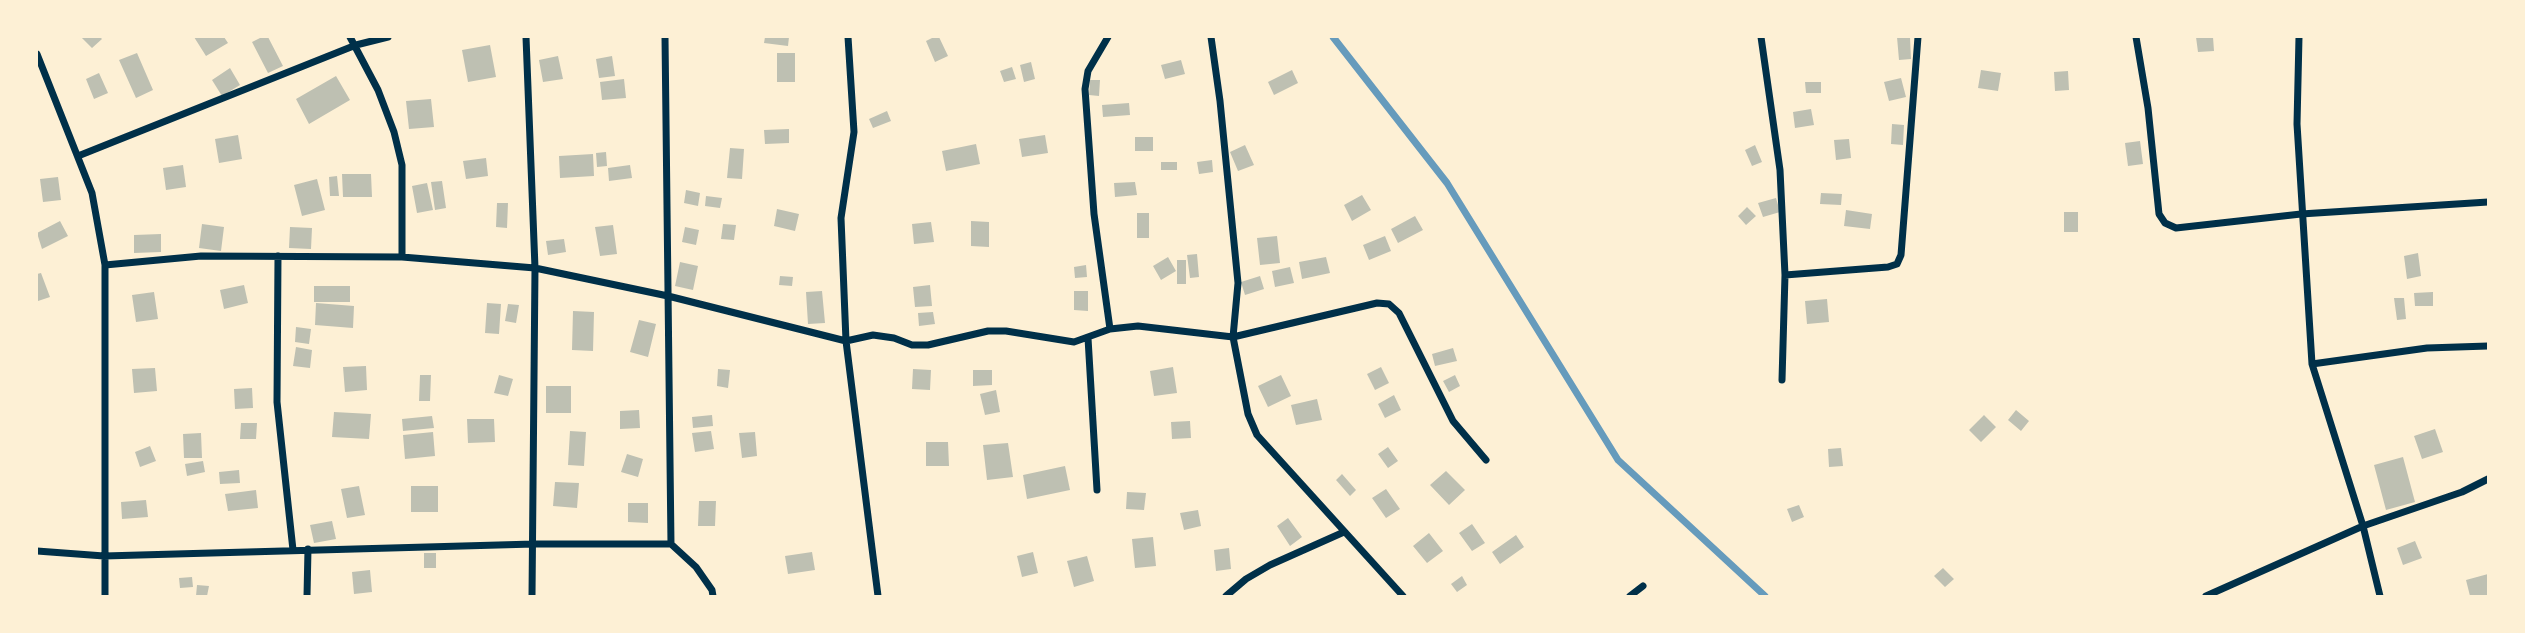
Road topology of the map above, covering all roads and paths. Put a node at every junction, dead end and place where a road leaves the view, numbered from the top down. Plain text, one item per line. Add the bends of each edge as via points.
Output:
1 (350, 37) edge
2 (388, 37) edge
3 (526, 37) edge
4 (665, 37) edge
5 (848, 37) edge
6 (1108, 37) edge
7 (1211, 37) edge
8 (1761, 37) edge
9 (1917, 37) edge
10 (2136, 37) edge
11 (2299, 37) edge
12 (356, 45) junction
13 (37, 54) edge
14 (78, 156) junction
15 (2488, 202) edge
16 (2301, 214) junction
17 (278, 256) junction
18 (402, 257) junction
19 (105, 265) junction
20 (535, 268) junction
21 (1785, 275) junction
22 (668, 296) junction
23 (1110, 329) junction
24 (1233, 337) junction
25 (1088, 338) junction
26 (846, 341) junction
27 (2488, 346) edge
28 (2312, 364) junction
29 (1782, 380) dead end
30 (1486, 460) dead end
31 (2488, 479) edge
32 (1097, 490) dead end
33 (2363, 526) junction
34 (1344, 532) junction
35 (534, 544) junction
36 (671, 544) junction
37 (308, 549) junction
38 (293, 550) junction
39 (37, 551) edge
40 (104, 556) junction
41 (1643, 586) dead end
42 (105, 596) edge
43 (307, 596) edge
44 (532, 596) edge
45 (713, 596) edge
46 (878, 596) edge
47 (1226, 596) edge
48 (1403, 596) edge
49 (1630, 596) edge
50 (2206, 596) edge
51 (2381, 596) edge

1 - 12 street
2 - 12 street
3 - 20 street
4 - 22 street
5 - 26 street via 854,132 841,218
6 - 23 street via 1088,71 1085,89 1094,214
7 - 24 street via 1238,283
8 - 21 street via 1780,170
9 - 21 street via 1897,264
10 - 16 street via 2160,214 2165,223 2176,228
11 - 16 street
12 - 14 street
12 - 18 street via 390,121 401,165
13 - 14 street
14 - 19 street via 92,193
15 - 16 street
16 - 28 street
17 - 18 street
17 - 19 street via 201,256
17 - 38 street via 277,402
18 - 20 street
19 - 40 street
20 - 22 street
20 - 35 street
21 - 29 street
22 - 26 street
22 - 36 street
23 - 24 street via 1138,326
23 - 25 street
24 - 30 street via 1389,304 1399,313 1453,421
24 - 34 street via 1248,414 1258,435
25 - 26 street via 1074,342 988,331 928,345 873,335
25 - 32 street
26 - 46 street
27 - 28 street via 2427,348
28 - 33 street
31 - 33 street
33 - 50 street
33 - 51 street
34 - 47 street via 1270,565
34 - 48 street
35 - 36 street
35 - 37 street
35 - 44 street
36 - 45 street via 696,567
37 - 38 street
37 - 43 street
38 - 40 street
39 - 40 street
40 - 42 street
41 - 49 street

